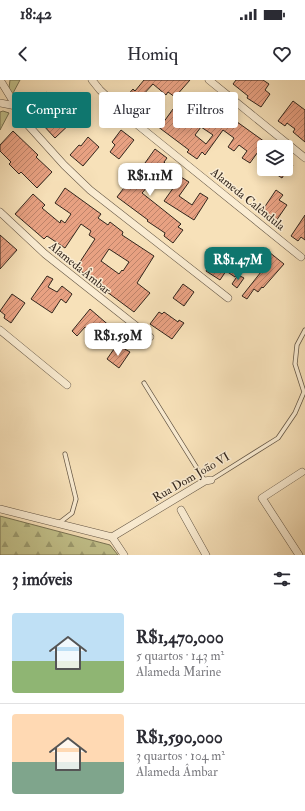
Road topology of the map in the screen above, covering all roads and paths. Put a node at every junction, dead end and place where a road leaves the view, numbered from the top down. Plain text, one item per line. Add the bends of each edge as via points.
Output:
1 (92, 80) edge
2 (209, 80) edge
3 (3, 82) edge
4 (0, 91) edge
5 (12, 99) edge
6 (0, 103) edge
7 (12, 105) edge
8 (31, 128) edge
9 (305, 158) edge
10 (0, 212) edge
11 (302, 256) dead end
12 (228, 298) dead end
13 (0, 330) edge
14 (305, 330) edge
15 (150, 337) dead end
16 (144, 383) dead end
17 (67, 385) dead end
18 (65, 454) dead end
19 (302, 472) dead end
20 (208, 480) junction
21 (0, 509) edge
22 (181, 510) dead end
23 (58, 523) junction
24 (112, 537) junction
25 (124, 555) edge
26 (206, 555) edge
27 (299, 555) edge

1 - 11 street, Alameda Calêndula via 134,122
2 - 9 street
3 - 4 street
3 - 5 street
6 - 7 street
8 - 12 street via 90,190
10 - 15 street, Alameda Âmbar via 45,254
13 - 17 street
14 - 20 lane, Rua Dom João VI via 297,345 295,364 304,392 295,413 278,438
16 - 20 lane
18 - 23 lane via 76,499 72,514
19 - 27 street via 262,498
20 - 24 street, Rua Dom João VI
21 - 23 street
22 - 26 street
23 - 24 street
24 - 25 street

